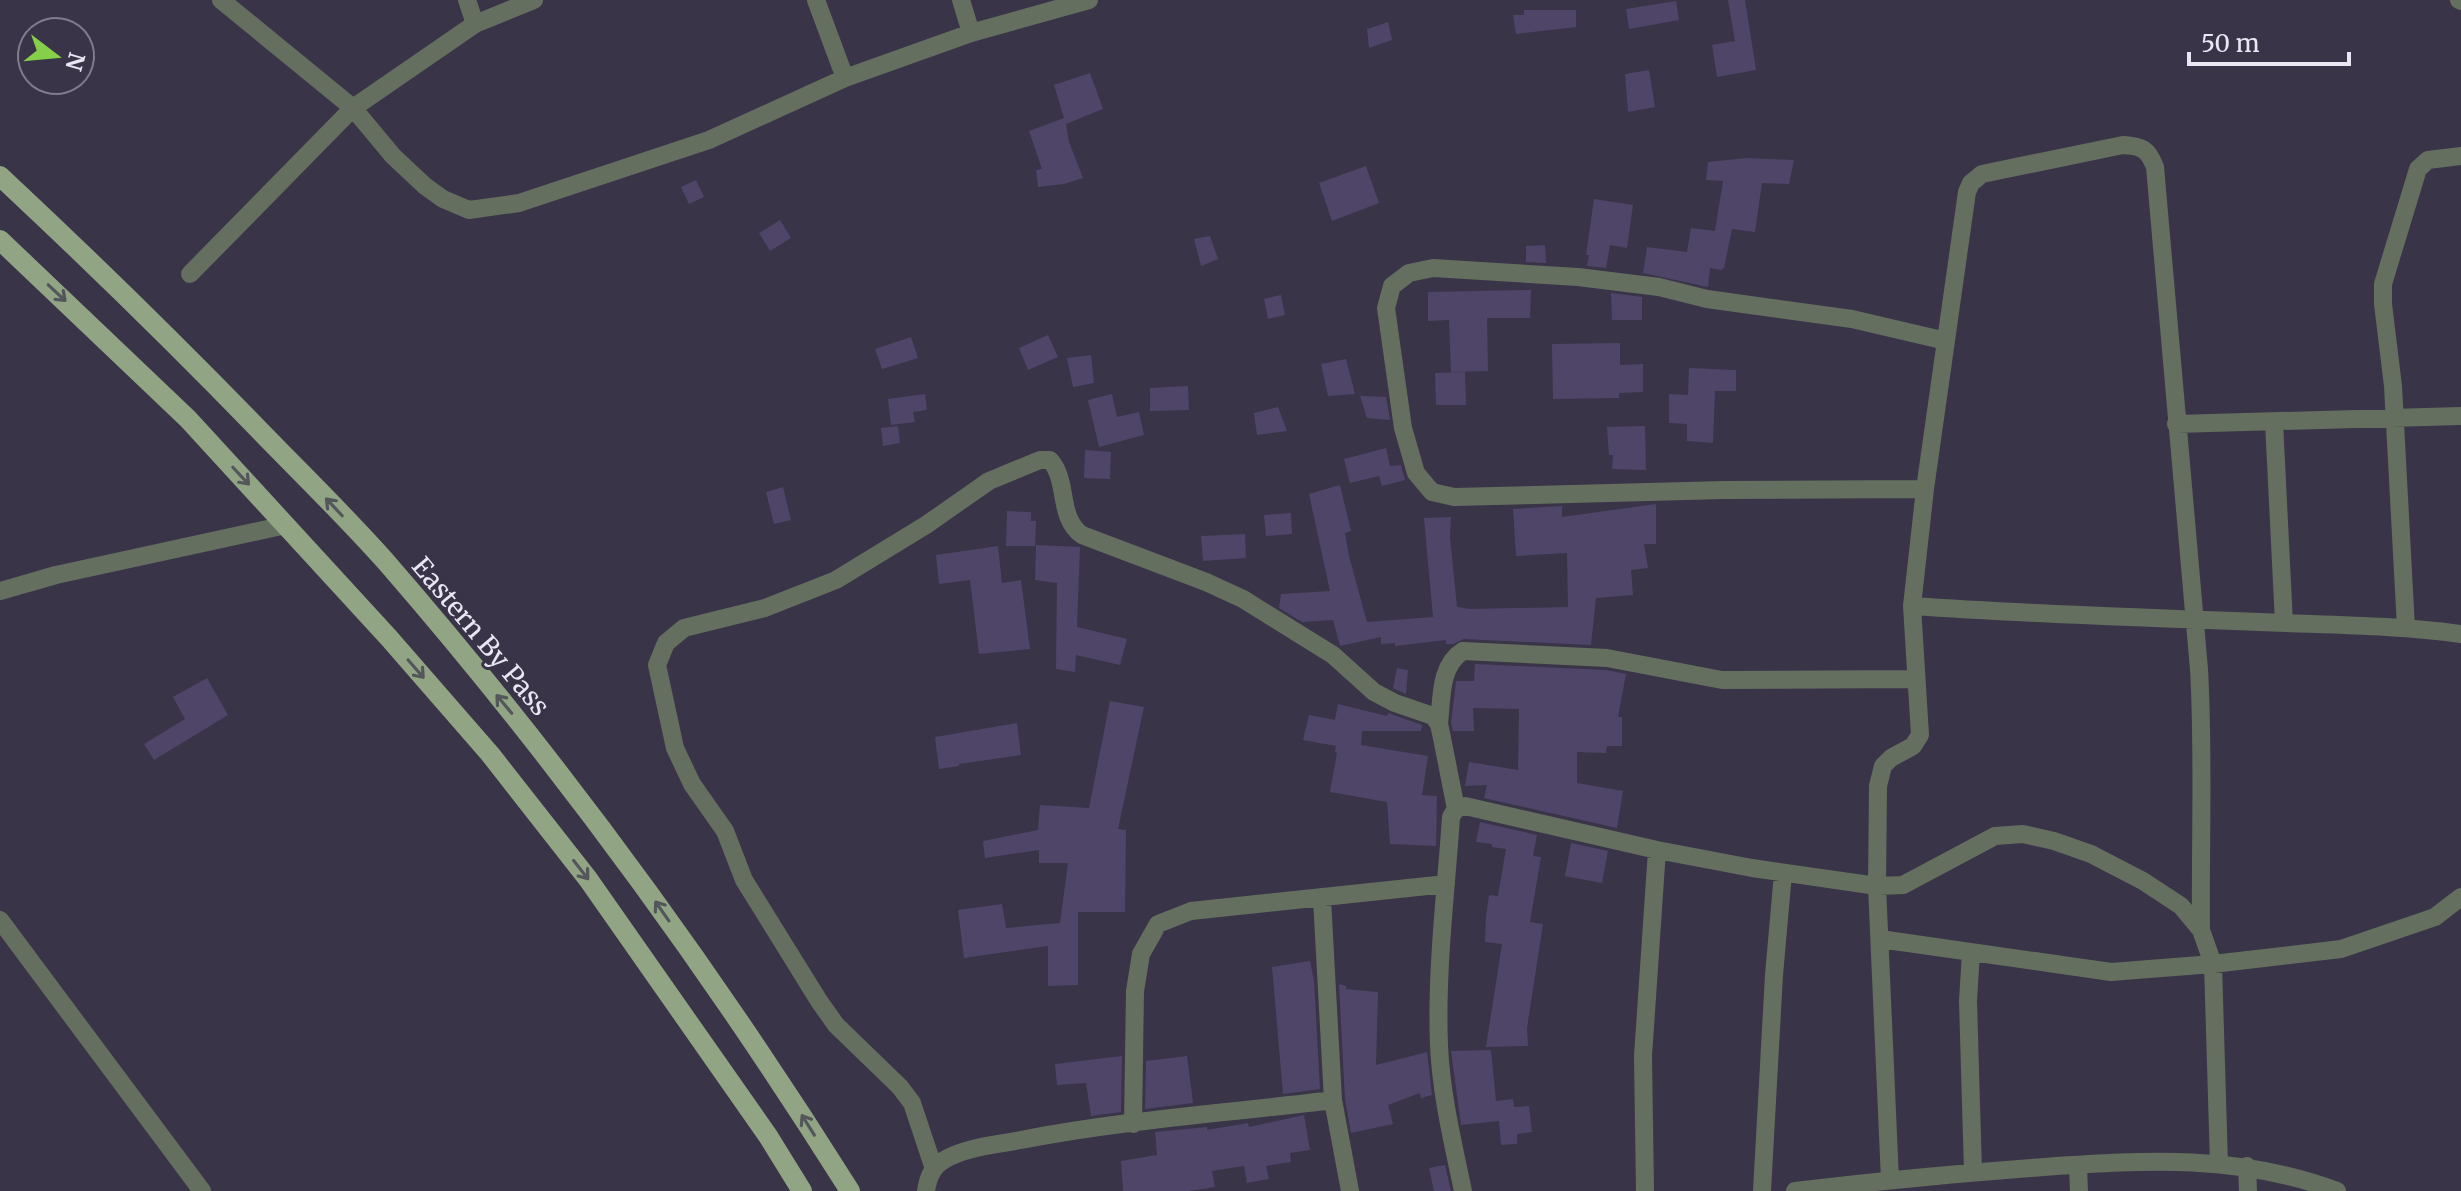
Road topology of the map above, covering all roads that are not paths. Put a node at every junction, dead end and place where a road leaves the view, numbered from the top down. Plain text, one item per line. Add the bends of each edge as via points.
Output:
1 (221, 0) edge
2 (467, 0) edge
3 (534, 0) edge
4 (816, 0) edge
5 (961, 0) edge
6 (1089, 0) edge
7 (475, 24) junction
8 (971, 33) junction
9 (845, 78) junction
10 (353, 108) junction
11 (2461, 156) edge
12 (0, 176) edge
13 (0, 240) edge
14 (190, 274) dead end
15 (1946, 341) junction
16 (2461, 416) edge
17 (2394, 419) junction
18 (2274, 422) junction
19 (2176, 424) junction
20 (1925, 489) junction
21 (286, 525) junction
22 (0, 591) edge
23 (1912, 606) junction
24 (2194, 620) junction
25 (2284, 623) junction
26 (2406, 628) junction
27 (2461, 634) edge
28 (1916, 679) junction
29 (1439, 724) junction
30 (1456, 809) junction
31 (1657, 850) junction
32 (1783, 873) junction
33 (1446, 884) junction
34 (1877, 886) junction
35 (1322, 899) junction
36 (2459, 903) edge
37 (0, 920) edge
38 (2201, 930) junction
39 (1880, 939) junction
40 (1971, 952) junction
41 (2213, 964) junction
42 (1333, 1100) junction
43 (1133, 1124) junction
44 (2219, 1164) junction
45 (2078, 1165) junction
46 (2247, 1166) junction
47 (934, 1169) junction
48 (1973, 1172) junction
49 (1890, 1180) junction
50 (1949, 1183) edge
51 (1816, 1190) edge
52 (202, 1191) edge
53 (802, 1191) edge
54 (850, 1191) edge
55 (926, 1191) edge
56 (1350, 1191) edge
57 (1463, 1191) edge
58 (1645, 1191) edge
59 (1762, 1191) edge
60 (1795, 1191) edge
61 (2079, 1191) edge
62 (2248, 1191) edge
63 (2337, 1191) edge

1 - 10 street
2 - 7 street
3 - 7 street
4 - 9 street
5 - 8 street
6 - 8 street
7 - 10 street
8 - 9 street
9 - 10 street via 709,140 519,203 469,210 425,186
10 - 14 street
11 - 17 street via 2428,160 2418,169 2383,284
54 -> 12 main road, Eastern By Pass via 778,1076 621,852 515,716 385,561 193,362
13 -> 21 main road via 188,419
15 - 19 street via 1971,183 1982,174 2140,146 2150,152 2155,167
15 - 20 street
15 - 20 street via 1852,319 1659,287 1433,268 1409,273 1392,286 1386,308 1403,428 1416,473 1432,492 1454,497
16 - 17 street
17 - 18 street
17 - 26 street
18 - 19 street
18 - 25 street
19 - 24 street
20 - 23 street
21 - 22 street
21 -> 53 main road via 490,754 588,879
23 - 24 street
23 - 28 street
24 - 25 street
24 - 38 street via 2202,728
25 - 26 street
26 - 27 street
28 - 29 street via 1722,680 1607,658 1463,651 1445,672
28 - 34 street via 1920,735 1879,775
29 - 30 street
29 - 47 street via 1433,716 1374,692 1333,655 1243,599 1082,535 1066,512 1057,467 1050,460 989,481 836,580 765,608 684,628 666,643 657,665 660,686 675,748 692,784 725,831 744,880 819,1001 912,1103
30 - 31 street via 1465,806
30 - 33 street
31 - 32 street
31 - 58 street via 1643,1056
32 - 34 street
32 - 59 street
33 - 35 street
33 - 57 street via 1439,1047
34 - 38 street via 1903,885 1995,836 2023,834 2091,854 2143,881 2181,906
34 - 39 street
35 - 42 street
35 - 43 street via 1191,911 1158,924 1141,954 1135,991
36 - 41 street via 2435,917 2341,949
37 - 52 street
38 - 41 street
39 - 40 street
39 - 49 street
40 - 41 street via 2111,972
40 - 48 street
41 - 44 street
42 - 43 street
42 - 56 street
43 - 47 street via 974,1150
44 - 45 street
44 - 46 street
45 - 48 street
45 - 61 street
46 - 62 street
46 - 63 street
47 - 55 street
48 - 50 street
49 - 50 street
49 - 51 street
51 - 60 street

